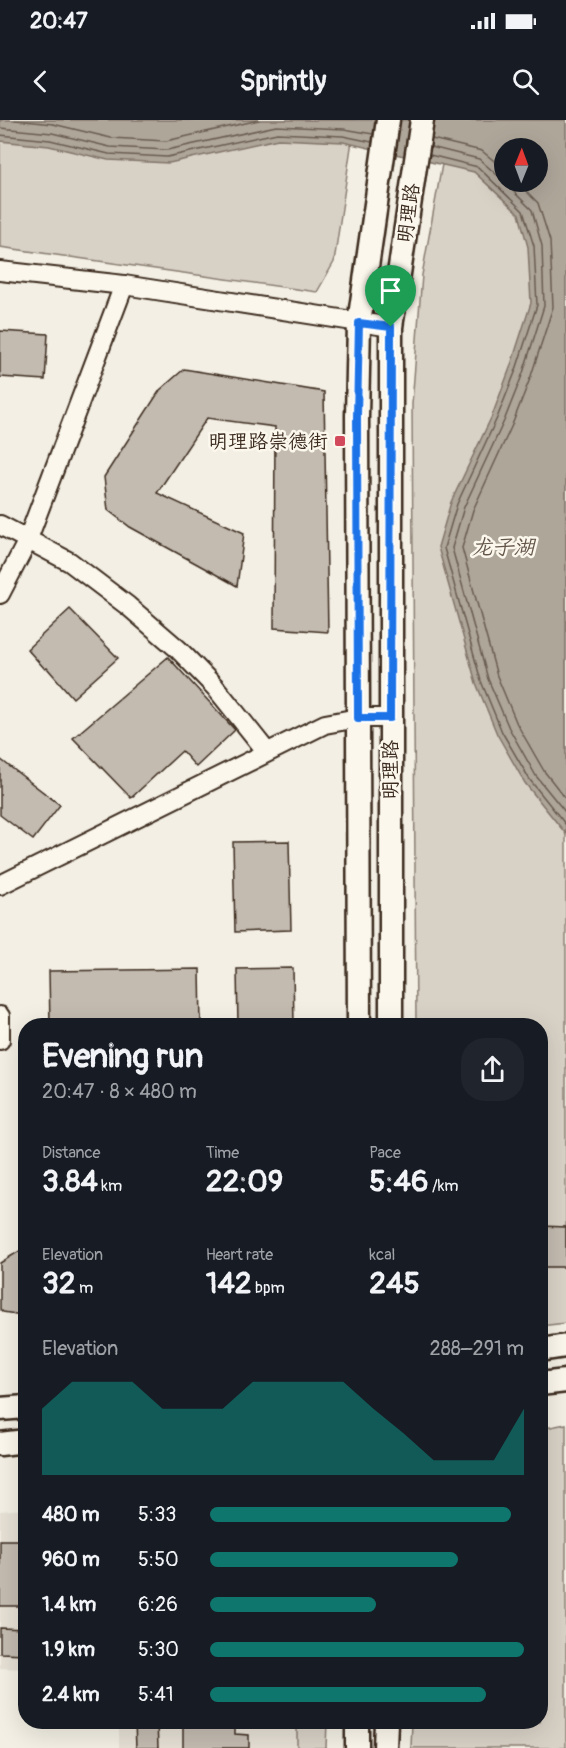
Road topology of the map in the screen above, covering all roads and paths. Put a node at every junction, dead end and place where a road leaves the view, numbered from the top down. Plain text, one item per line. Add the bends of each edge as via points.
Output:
1 (388, 120) edge
2 (422, 120) edge
3 (0, 271) edge
4 (124, 285) junction
5 (359, 323) junction
6 (391, 327) junction
7 (0, 525) edge
8 (28, 539) junction
9 (0, 594) edge
10 (358, 718) junction
11 (390, 718) junction
12 (267, 752) junction
13 (0, 885) edge
14 (0, 1016) edge
15 (359, 1018) edge
16 (391, 1018) edge
17 (0, 1040) edge
18 (566, 1346) edge
19 (548, 1349) edge
20 (566, 1381) edge
21 (548, 1383) edge
22 (18, 1408) edge
23 (0, 1409) edge
24 (18, 1442) edge
25 (0, 1443) edge
26 (357, 1729) edge
27 (386, 1729) edge
28 (357, 1748) edge
29 (385, 1748) edge

1 - 5 main road, 明理路
2 - 6 main road, 明理路
3 - 4 street
4 - 5 street
4 - 8 street
5 - 6 street
5 - 10 main road, 明理路
6 - 11 main road, 明理路
7 - 8 street
8 - 9 street
8 - 12 street via 70,562 178,649 215,687
10 - 11 street
10 - 12 street via 325,724
10 - 15 main road, 明理路
11 - 16 main road, 明理路
12 - 13 street
14 - 17 street
18 - 19 main road
20 - 21 main road
22 - 23 main road
24 - 25 main road
26 - 28 main road
27 - 29 main road

